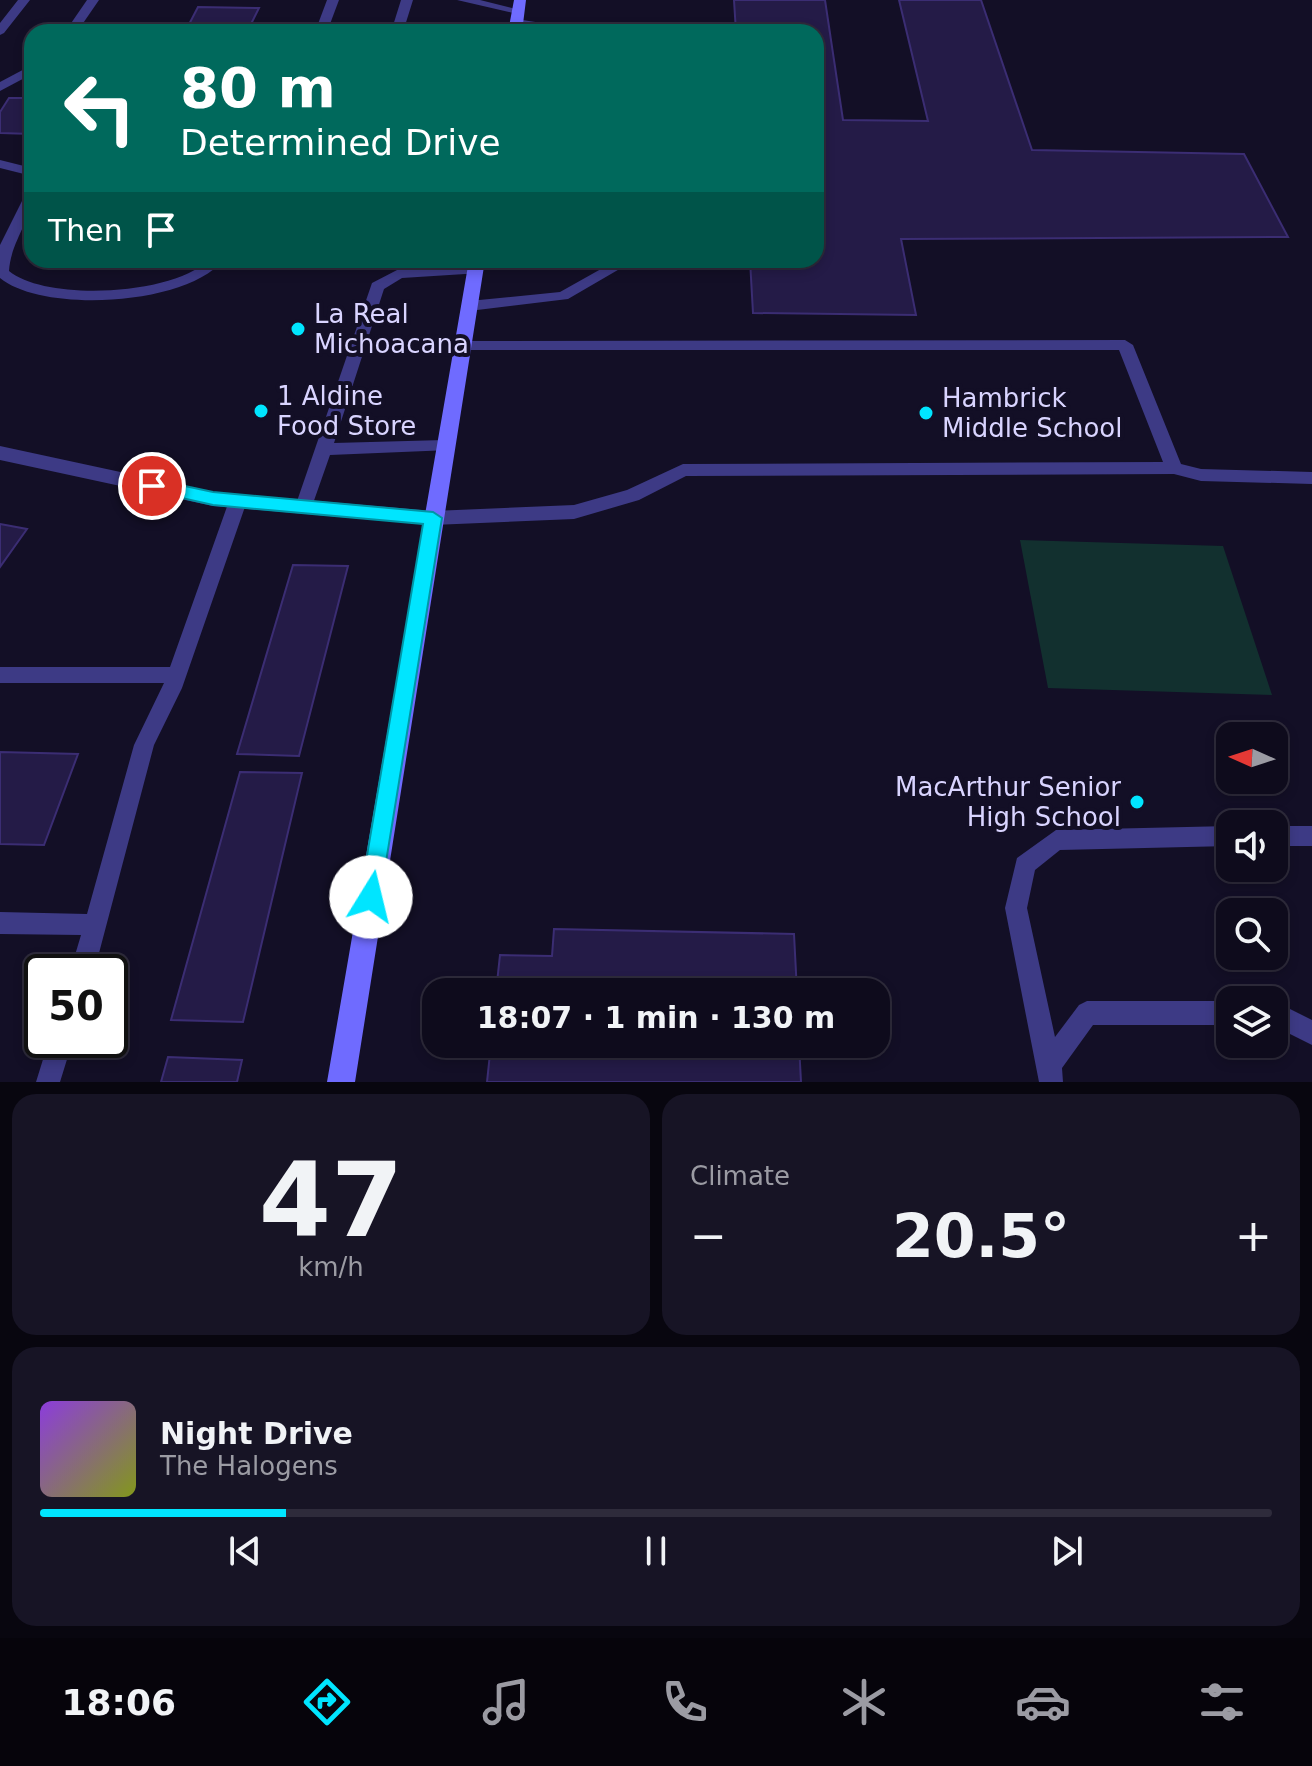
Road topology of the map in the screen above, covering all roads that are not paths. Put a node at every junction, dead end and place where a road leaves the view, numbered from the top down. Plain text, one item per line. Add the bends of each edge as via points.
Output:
1 (24, 0) edge
2 (93, 0) edge
3 (333, 0) edge
4 (407, 0) edge
5 (463, 0) edge
6 (518, 16) edge
7 (76, 24) edge
8 (324, 24) edge
9 (400, 24) edge
10 (546, 24) edge
11 (0, 31) edge
12 (24, 74) edge
13 (0, 87) edge
14 (0, 164) edge
15 (24, 170) edge
16 (24, 211) edge
17 (209, 268) edge
18 (450, 268) edge
19 (475, 268) edge
20 (614, 268) edge
21 (2, 275) edge
22 (469, 306) junction
23 (462, 346) junction
24 (444, 446) junction
25 (326, 449) junction
26 (0, 453) edge
27 (1174, 468) junction
28 (1312, 478) edge
29 (238, 501) junction
30 (304, 507) junction
31 (433, 518) junction
32 (0, 675) edge
33 (177, 675) junction
34 (1216, 836) edge
35 (1288, 836) edge
36 (1312, 836) edge
37 (0, 923) edge
38 (96, 925) junction
39 (87, 954) edge
40 (1216, 1013) edge
41 (1288, 1020) edge
42 (1312, 1033) edge
43 (55, 1058) edge
44 (1050, 1074) edge
45 (48, 1082) edge
46 (341, 1082) edge

1 - 11 lane
2 - 7 lane
3 - 8 lane
4 - 9 lane
5 - 6 lane
6 - 10 lane
12 - 13 lane
14 - 15 lane
16 - 21 lane via 3,254
17 - 21 lane via 188,282 157,291 39,291
18 - 25 lane via 399,274 377,286
19 - 22 main road
20 - 22 lane via 563,296
22 - 23 main road
23 - 24 main road
23 - 27 lane via 1125,345
24 - 25 lane
24 - 31 main road
25 - 30 lane
26 - 29 street
27 - 28 lane via 1201,475
27 - 31 lane via 683,470 633,495 574,512
29 - 30 street
29 - 33 lane
30 - 31 street
31 - 46 main road
32 - 33 lane
33 - 38 lane via 144,745
34 - 44 lane via 1056,840 1025,865 1016,908
35 - 36 lane
37 - 38 lane
38 - 39 lane
40 - 44 lane via 1087,1013
41 - 42 lane
43 - 45 lane

